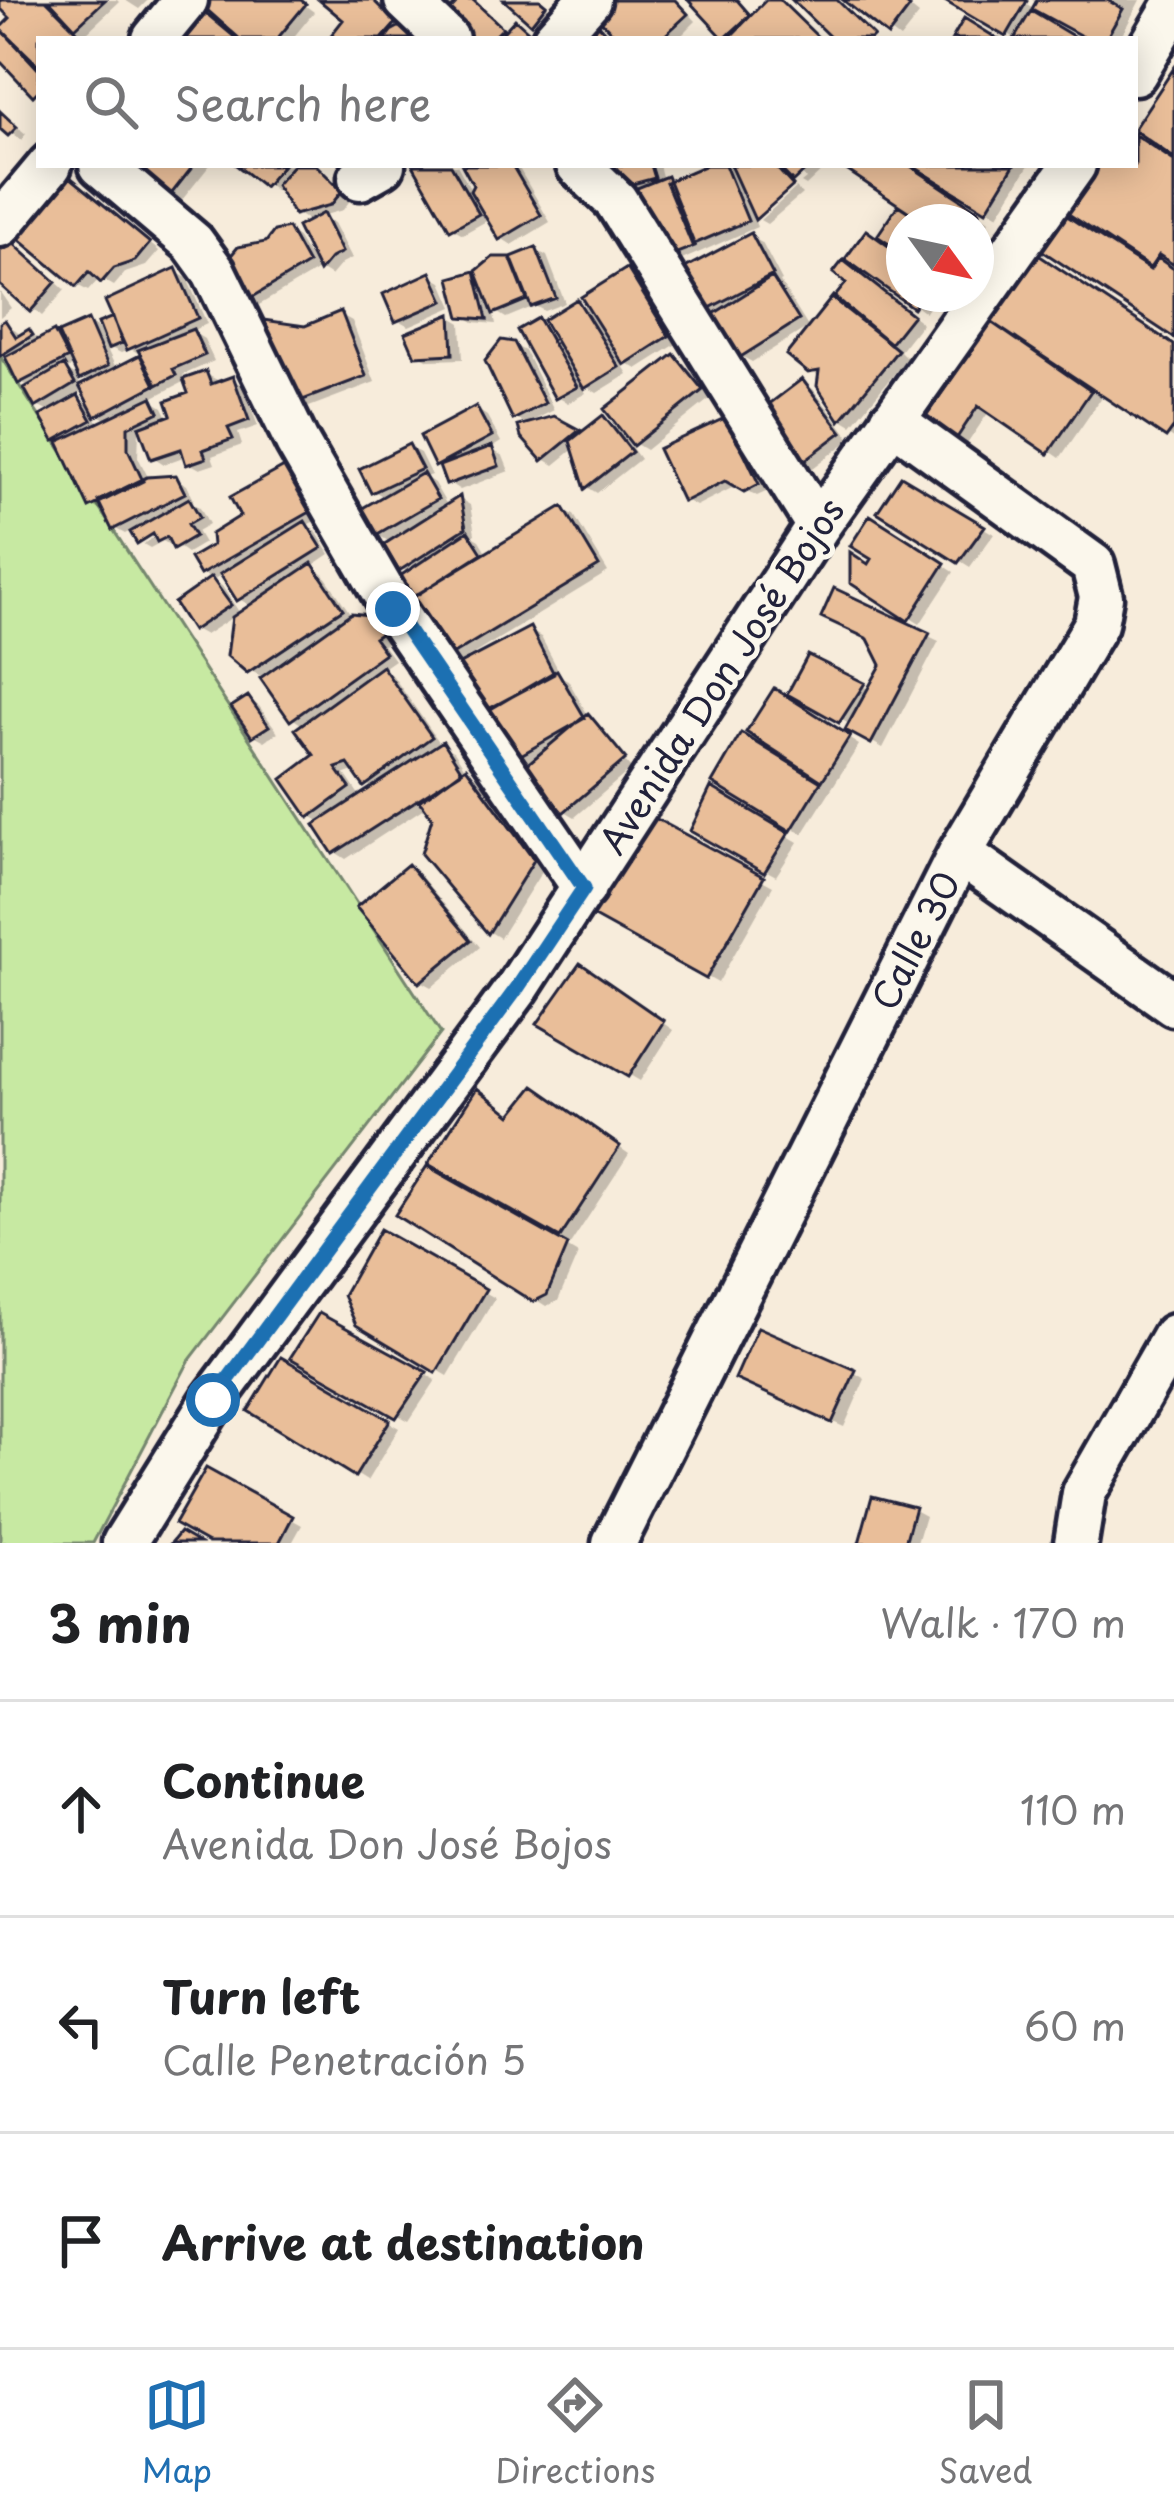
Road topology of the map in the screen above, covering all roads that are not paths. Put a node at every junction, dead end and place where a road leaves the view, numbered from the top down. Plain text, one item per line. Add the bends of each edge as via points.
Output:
1 (187, 0) edge
2 (406, 0) edge
3 (589, 0) edge
4 (1174, 7) edge
5 (157, 36) edge
6 (444, 36) edge
7 (557, 36) edge
8 (1138, 68) edge
9 (48, 168) edge
10 (105, 168) edge
11 (581, 168) edge
12 (1072, 168) edge
13 (0, 225) edge
14 (892, 420) junction
15 (818, 526) junction
16 (960, 854) junction
17 (584, 888) junction
18 (1174, 1004) edge
19 (1174, 1336) edge
20 (124, 1543) edge
21 (614, 1543) edge
22 (1076, 1543) edge

1 - 5 street
2 - 6 street
3 - 7 street
4 - 8 street
9 - 13 street
10 - 17 street via 193,243 214,272 297,442 393,609
11 - 15 street via 616,201
12 - 14 street, Avenida Don José Bojos
14 - 15 street, Avenida Don José Bojos
14 - 16 street, Calle 30 via 1093,565 1101,597 1096,624
15 - 17 street, Avenida Don José Bojos
16 - 18 street
16 - 21 street, Calle 30
17 - 20 street, Avenida Don José Bojos via 213,1400
19 - 22 street via 1084,1493

